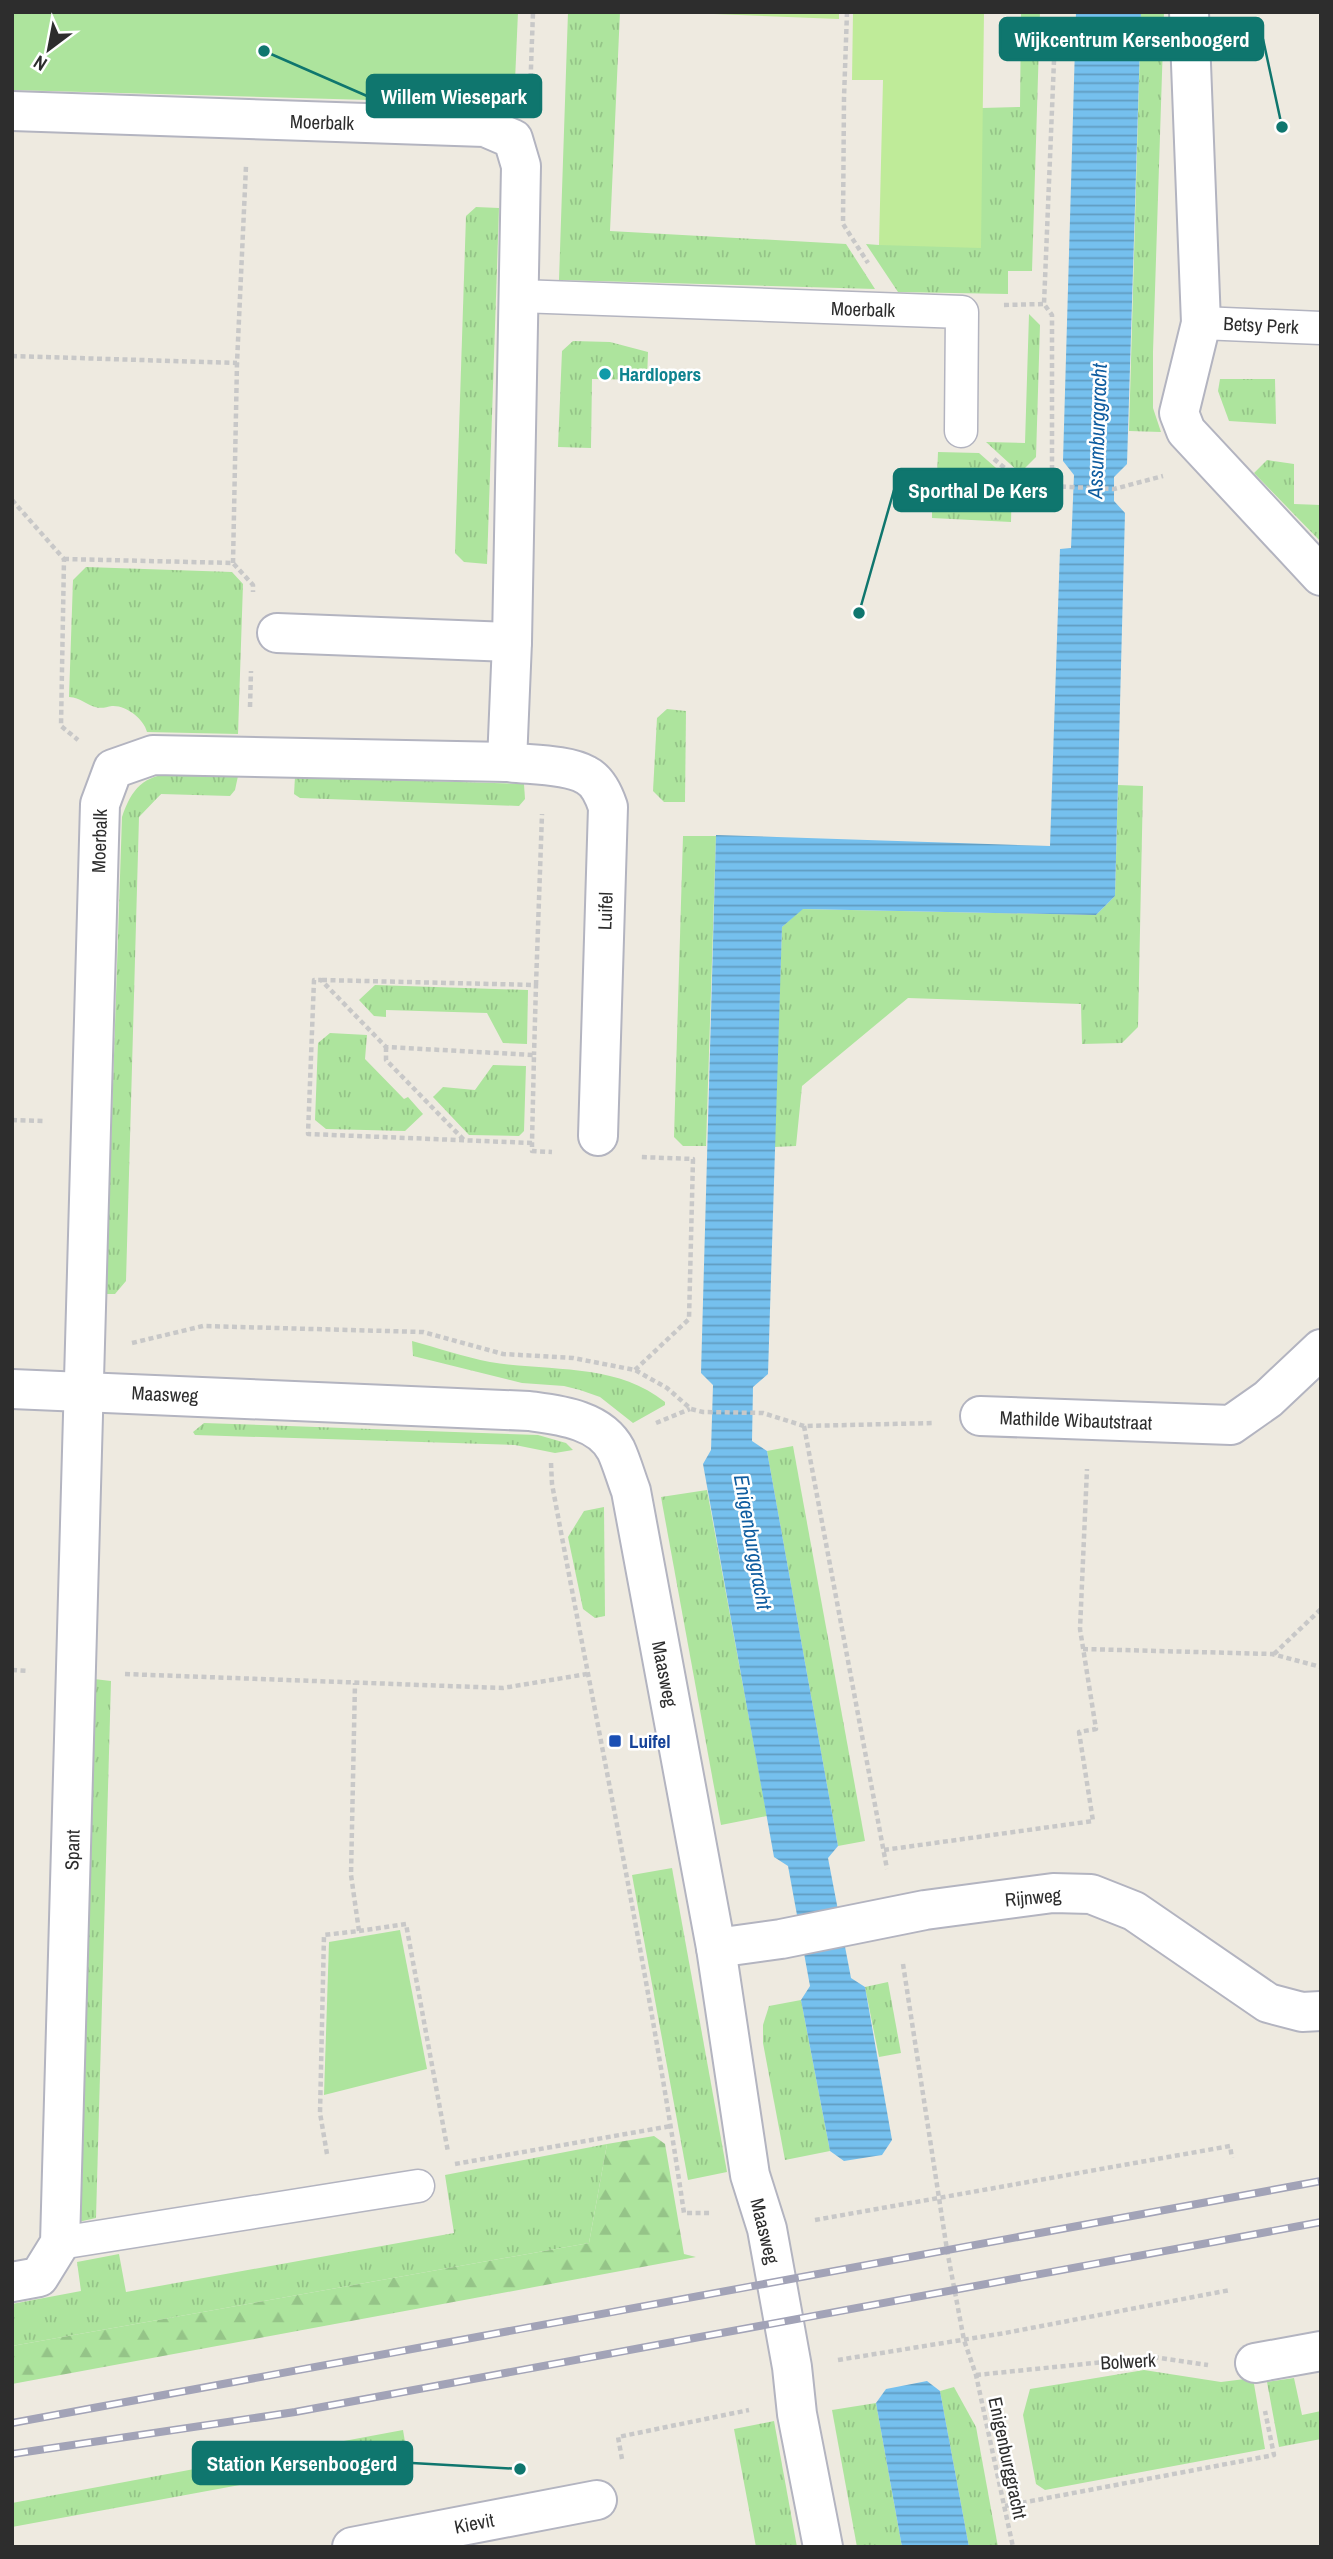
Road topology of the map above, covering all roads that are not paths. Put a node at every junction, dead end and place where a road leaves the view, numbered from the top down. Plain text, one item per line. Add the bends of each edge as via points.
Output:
1 (1189, 12) edge
2 (12, 111) edge
3 (519, 296) junction
4 (1201, 323) junction
5 (1321, 328) edge
6 (961, 432) road end
7 (1321, 576) edge
8 (277, 633) dead end
9 (512, 642) junction
10 (507, 762) junction
11 (598, 1145) road end
12 (1321, 1349) edge
13 (12, 1389) edge
14 (82, 1390) junction
15 (980, 1416) road end
16 (716, 1948) junction
17 (1321, 2011) edge
18 (418, 2186) dead end
19 (60, 2243) junction
20 (12, 2282) edge
21 (1321, 2351) edge
22 (1255, 2363) road end
23 (597, 2500) road end
24 (352, 2547) edge
25 (823, 2547) edge

1 - 4 street
2 - 3 street, Moerbalk via 485,127 513,139 521,166
3 - 6 lane, Moerbalk via 962,312
3 - 9 street
4 - 5 lane, Betsy Perk
4 - 7 street via 1179,414 1186,431
8 - 9 street
9 - 10 street
10 - 11 street, Luifel via 588,775 603,792 608,807
10 - 14 street, Moerbalk via 153,755 113,769 100,804
12 - 15 street, Mathilde Wibautstraat via 1268,1399 1231,1425
13 - 14 street, Maasweg
14 - 16 street, Maasweg via 529,1411 567,1417 595,1429 615,1447 631,1491
14 - 19 street, Spant
16 - 17 street, Rijnweg via 895,1914 1053,1893 1091,1894 1134,1911 1268,2003 1302,2012
16 - 25 street, Maasweg via 750,2175 767,2229
18 - 19 lane
19 - 20 street, Spant via 39,2277
21 - 22 street
23 - 24 street, Kievit

